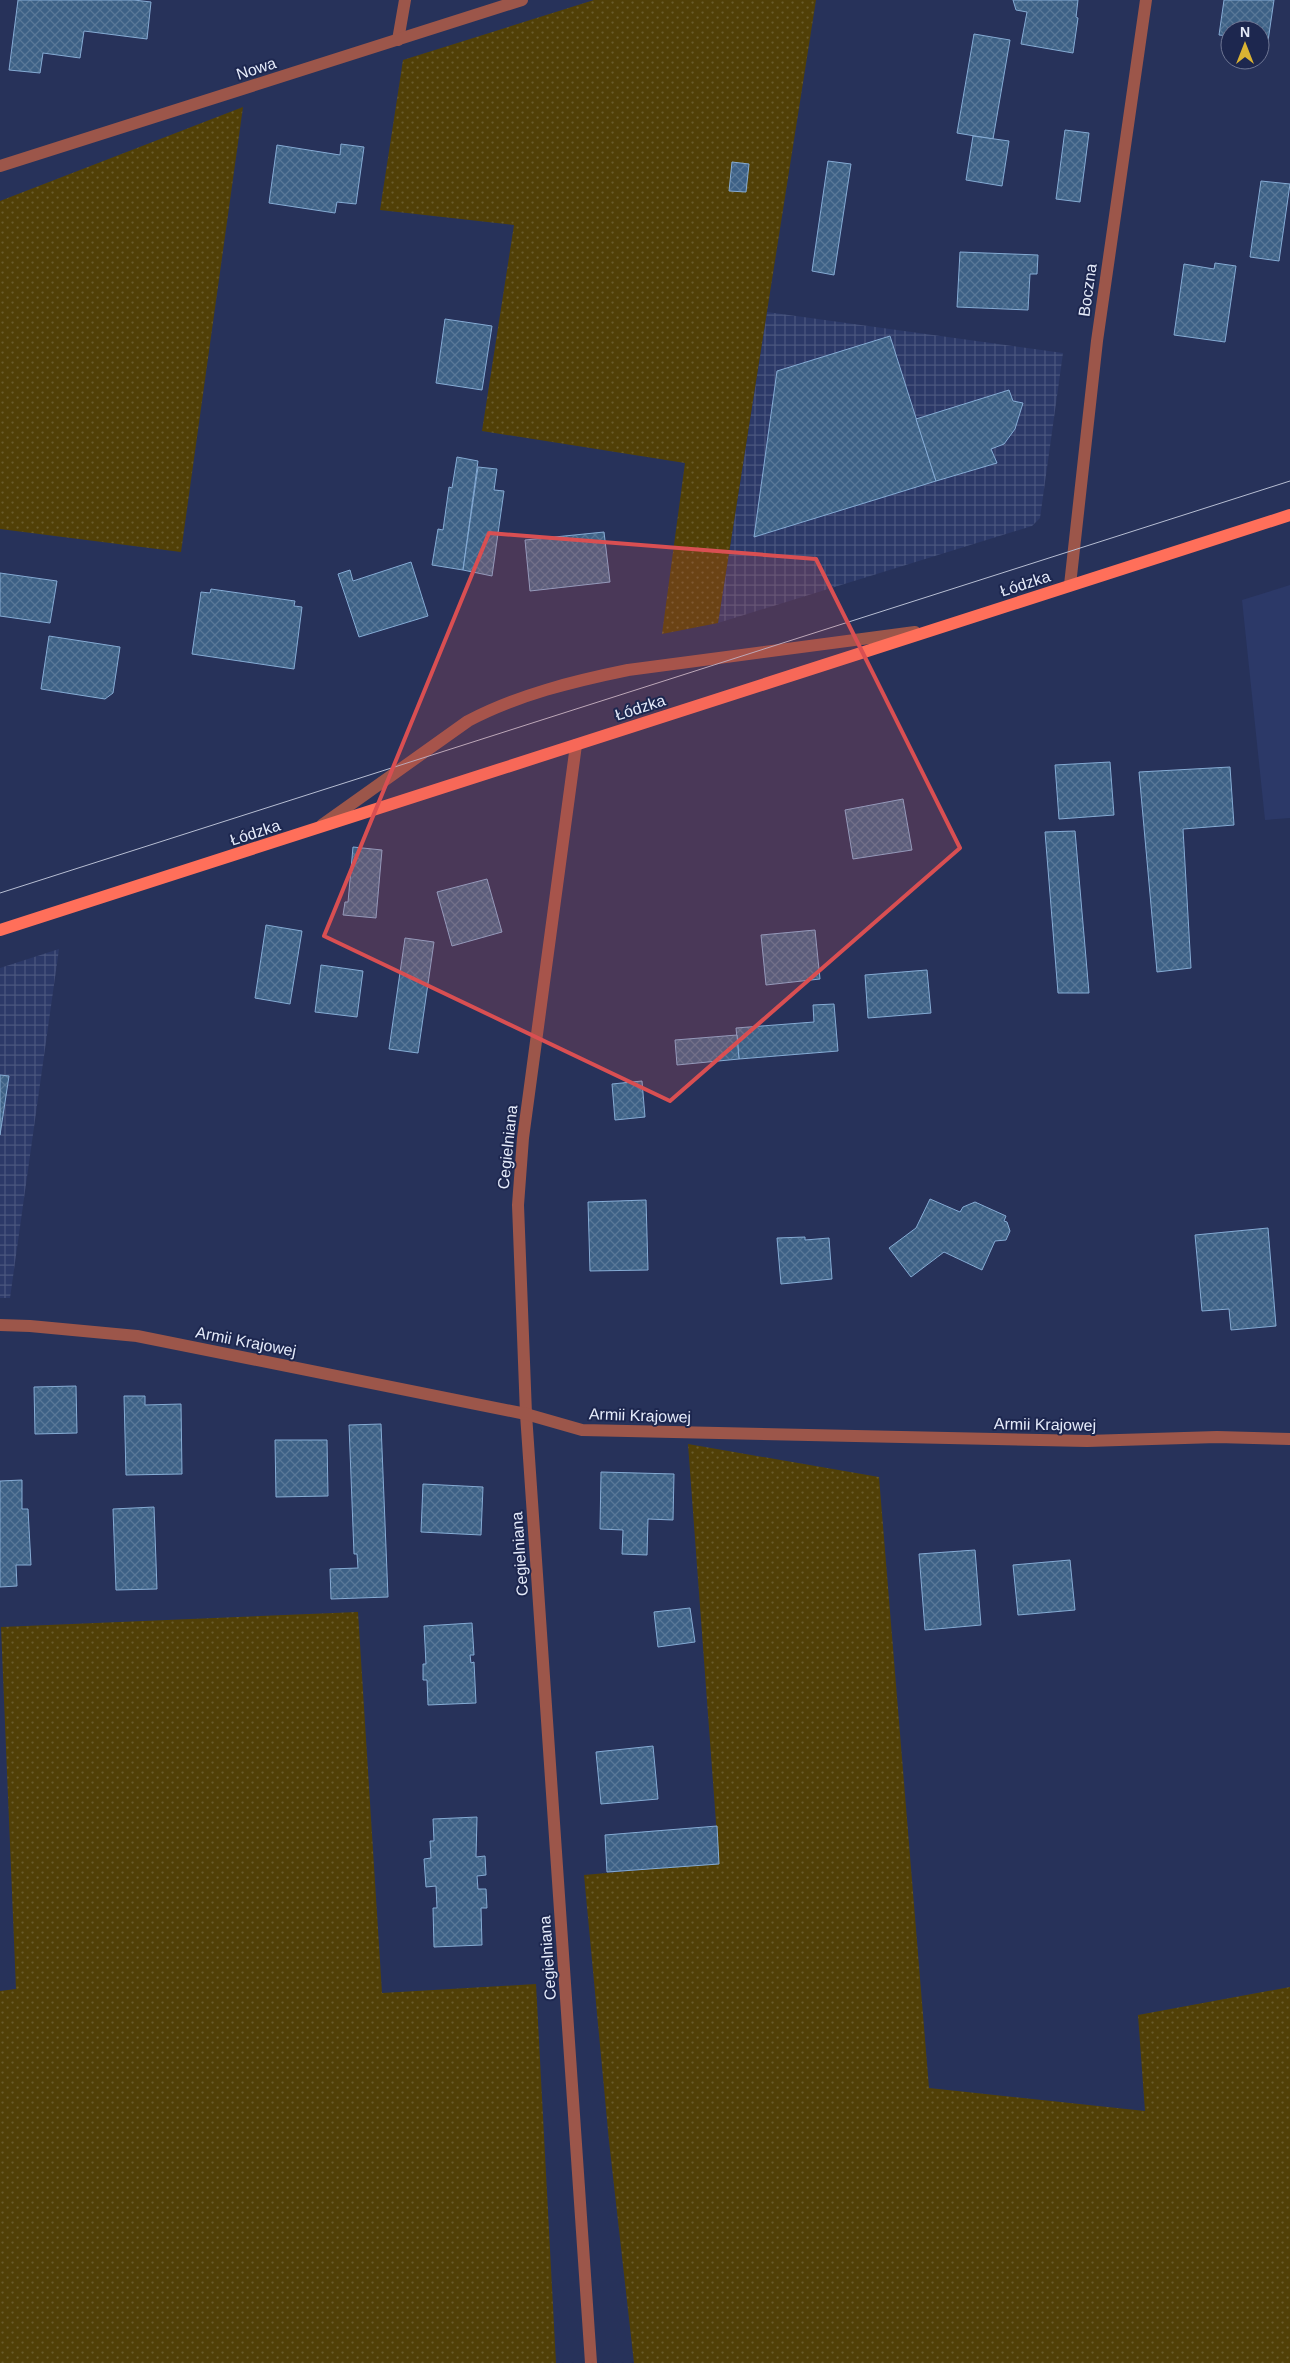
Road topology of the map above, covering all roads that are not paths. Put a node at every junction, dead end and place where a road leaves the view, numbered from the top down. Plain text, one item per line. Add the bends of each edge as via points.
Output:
1 (405, 0) edge
2 (522, 0) edge
3 (1146, 0) edge
4 (398, 40) junction
5 (0, 166) edge
6 (1290, 515) edge
7 (1070, 585) junction
8 (935, 630) junction
9 (576, 745) junction
10 (317, 829) junction
11 (0, 930) edge
12 (0, 1325) edge
13 (526, 1414) junction
14 (1290, 1439) edge
15 (591, 2363) edge

1 - 4 street
2 - 4 street, Nowa
3 - 7 street, Boczna via 1098,331
4 - 5 street, Nowa
6 - 7 main road, Łódzka
7 - 8 main road, Łódzka
8 - 9 main road, Łódzka
8 - 10 street via 628,670 581,680 490,709 468,721
9 - 10 main road, Łódzka
9 - 13 street, Cegielniana via 520,1174 518,1205
10 - 11 main road, Łódzka
12 - 13 street, Armii Krajowej via 137,1336
13 - 14 street, Armii Krajowej via 582,1430 1088,1441 1217,1437
13 - 15 street, Cegielniana

